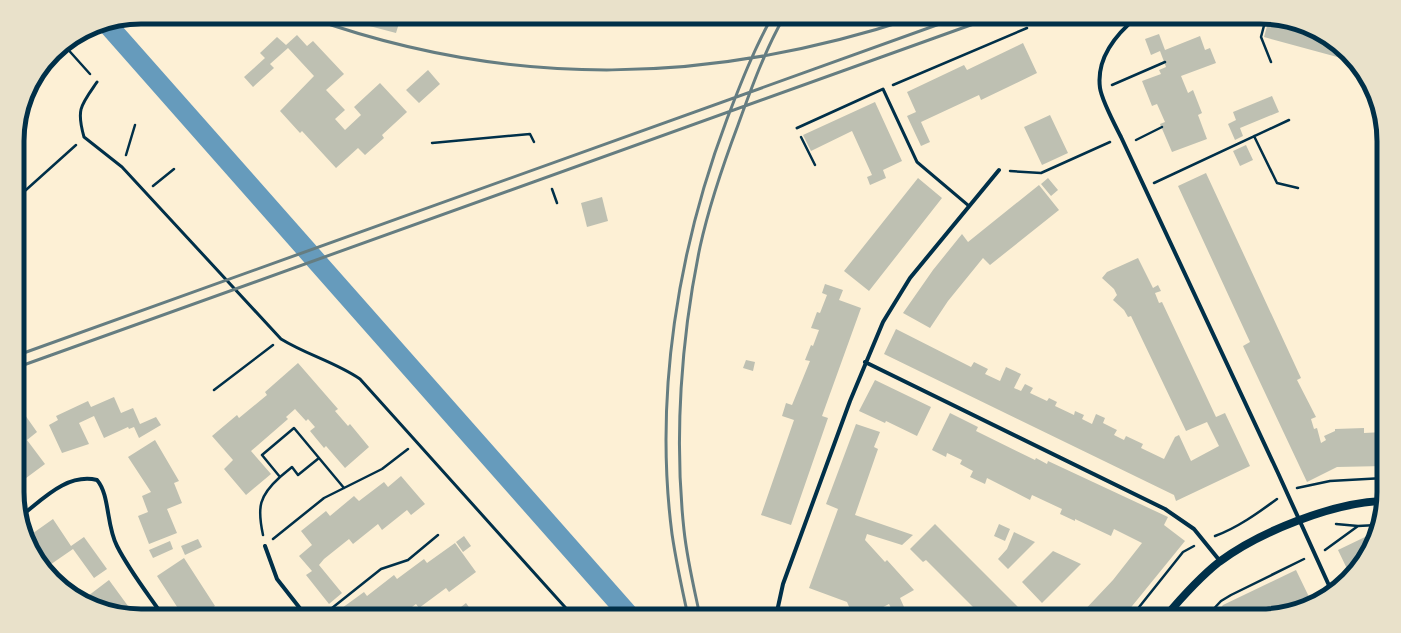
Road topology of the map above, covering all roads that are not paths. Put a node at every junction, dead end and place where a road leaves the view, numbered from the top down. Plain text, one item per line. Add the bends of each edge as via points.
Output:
1 (1129, 24) edge
2 (97, 82) road end
3 (797, 128) road end
4 (999, 170) road end
5 (969, 206) junction
6 (865, 362) junction
7 (1377, 502) edge
8 (26, 512) edge
9 (1300, 520) junction
10 (265, 546) road end
11 (1220, 562) junction
12 (1329, 586) edge
13 (158, 609) edge
14 (301, 609) edge
15 (567, 609) edge
16 (778, 609) edge
17 (1172, 609) edge

1 - 9 street via 1112,41 1104,57 1100,89
2 - 15 lane via 82,104 79,115 84,137 122,167 146,191 281,339 301,351 343,368 360,379
3 - 5 lane via 883,89 916,162
4 - 5 street
5 - 6 street via 910,278 883,322
6 - 11 street via 1165,509 1194,529
6 - 16 street via 783,584
7 - 9 main road via 1339,507
8 - 13 street via 68,482 79,478 97,480 106,496 110,527 117,547
9 - 11 main road via 1264,536
9 - 12 street
10 - 14 street via 277,579
11 - 17 main road

